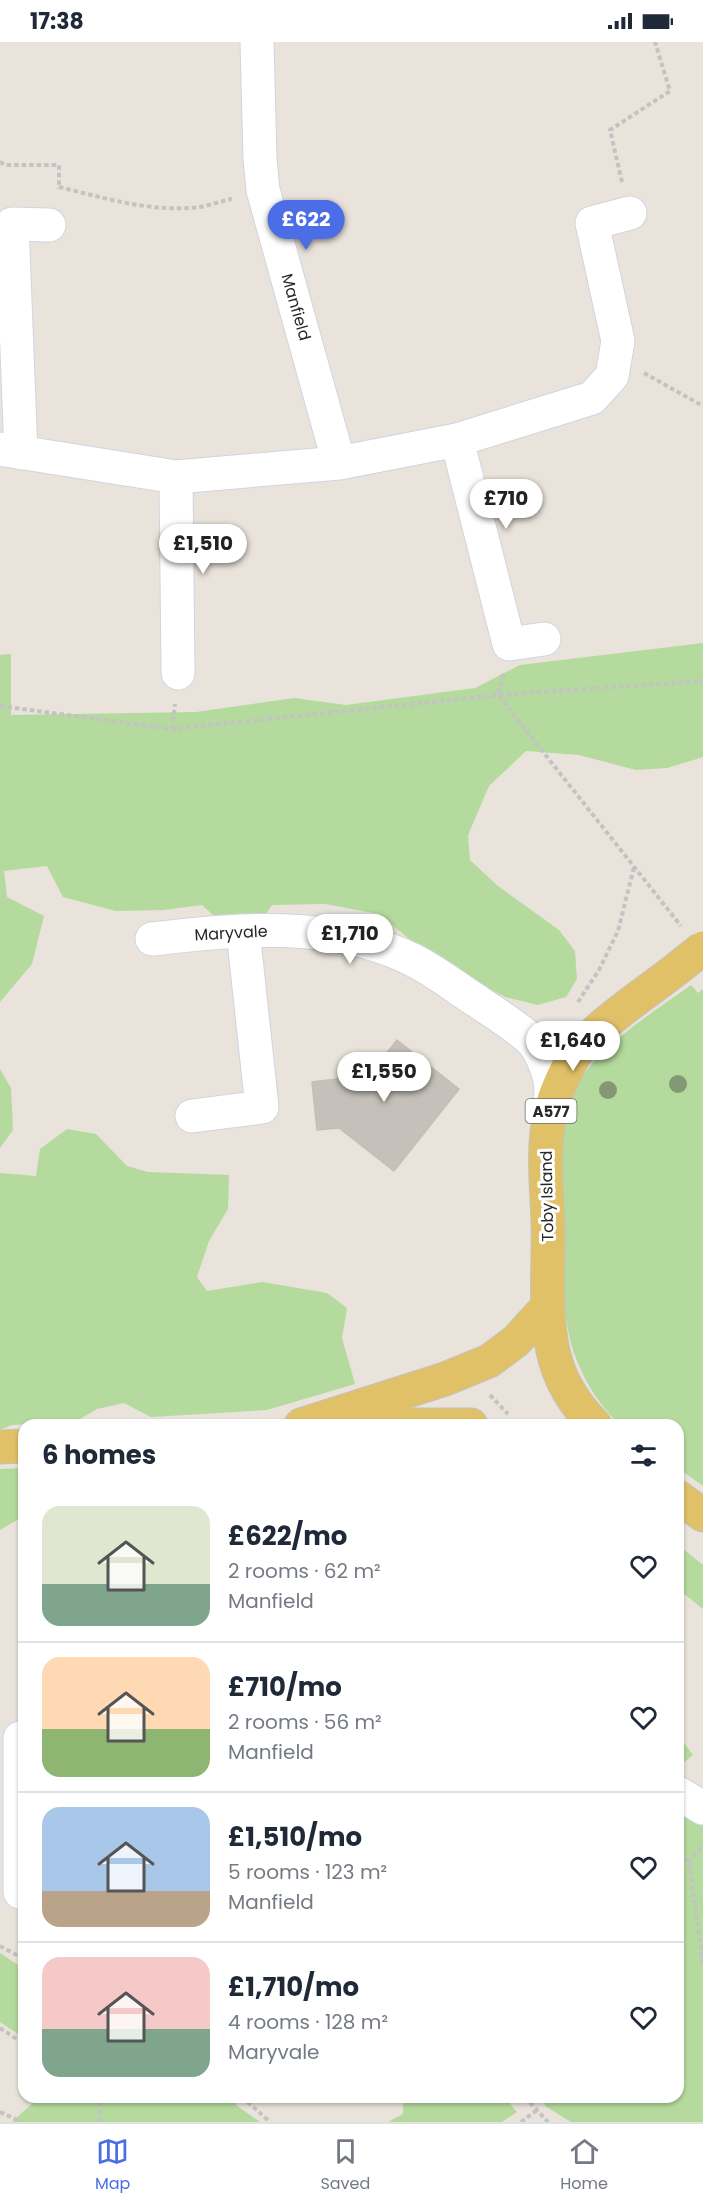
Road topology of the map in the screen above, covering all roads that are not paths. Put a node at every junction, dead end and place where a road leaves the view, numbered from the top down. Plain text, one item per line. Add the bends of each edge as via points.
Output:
1 (257, 42) edge
2 (630, 213) road end
3 (49, 225) road end
4 (457, 440) junction
5 (10, 451) edge
6 (339, 463) junction
7 (176, 477) junction
8 (544, 639) dead end
9 (178, 673) dead end
10 (243, 931) junction
11 (152, 939) dead end
12 (696, 941) edge
13 (597, 1031) junction
14 (533, 1042) junction
15 (550, 1115) junction
16 (192, 1116) dead end
17 (548, 1306) junction
18 (322, 1419) edge
19 (590, 1419) edge
20 (18, 1446) edge
21 (0, 1447) edge
22 (684, 1501) edge
23 (703, 1515) edge
24 (15, 1738) edge
25 (684, 1797) edge
26 (703, 1808) edge
27 (18, 1830) edge

1 - 6 street, Manfield via 263,190
2 - 4 street via 592,223 618,341 612,376 592,398
3 - 5 street via 12,224
4 - 6 street
4 - 8 street via 509,644
5 - 7 street
6 - 7 street
7 - 9 street
10 - 11 street, Maryvale
10 - 14 street, Maryvale via 294,930 338,935 412,959
10 - 16 street via 262,1107
12 - 13 main road, Toby Island / A577, bridge via 678,968
13 - 14 street via 562,1043
13 - 15 main road, Toby Island / A577 via 576,1054
14 - 15 street, Maryvale via 551,1086
15 - 17 main road, Toby Island / A577 via 545,1159
17 - 18 main road via 516,1341 489,1361
17 - 19 main road, Toby Island / A577 via 553,1351 566,1388
20 - 21 main road
22 - 23 main road
24 - 27 street
25 - 26 street

